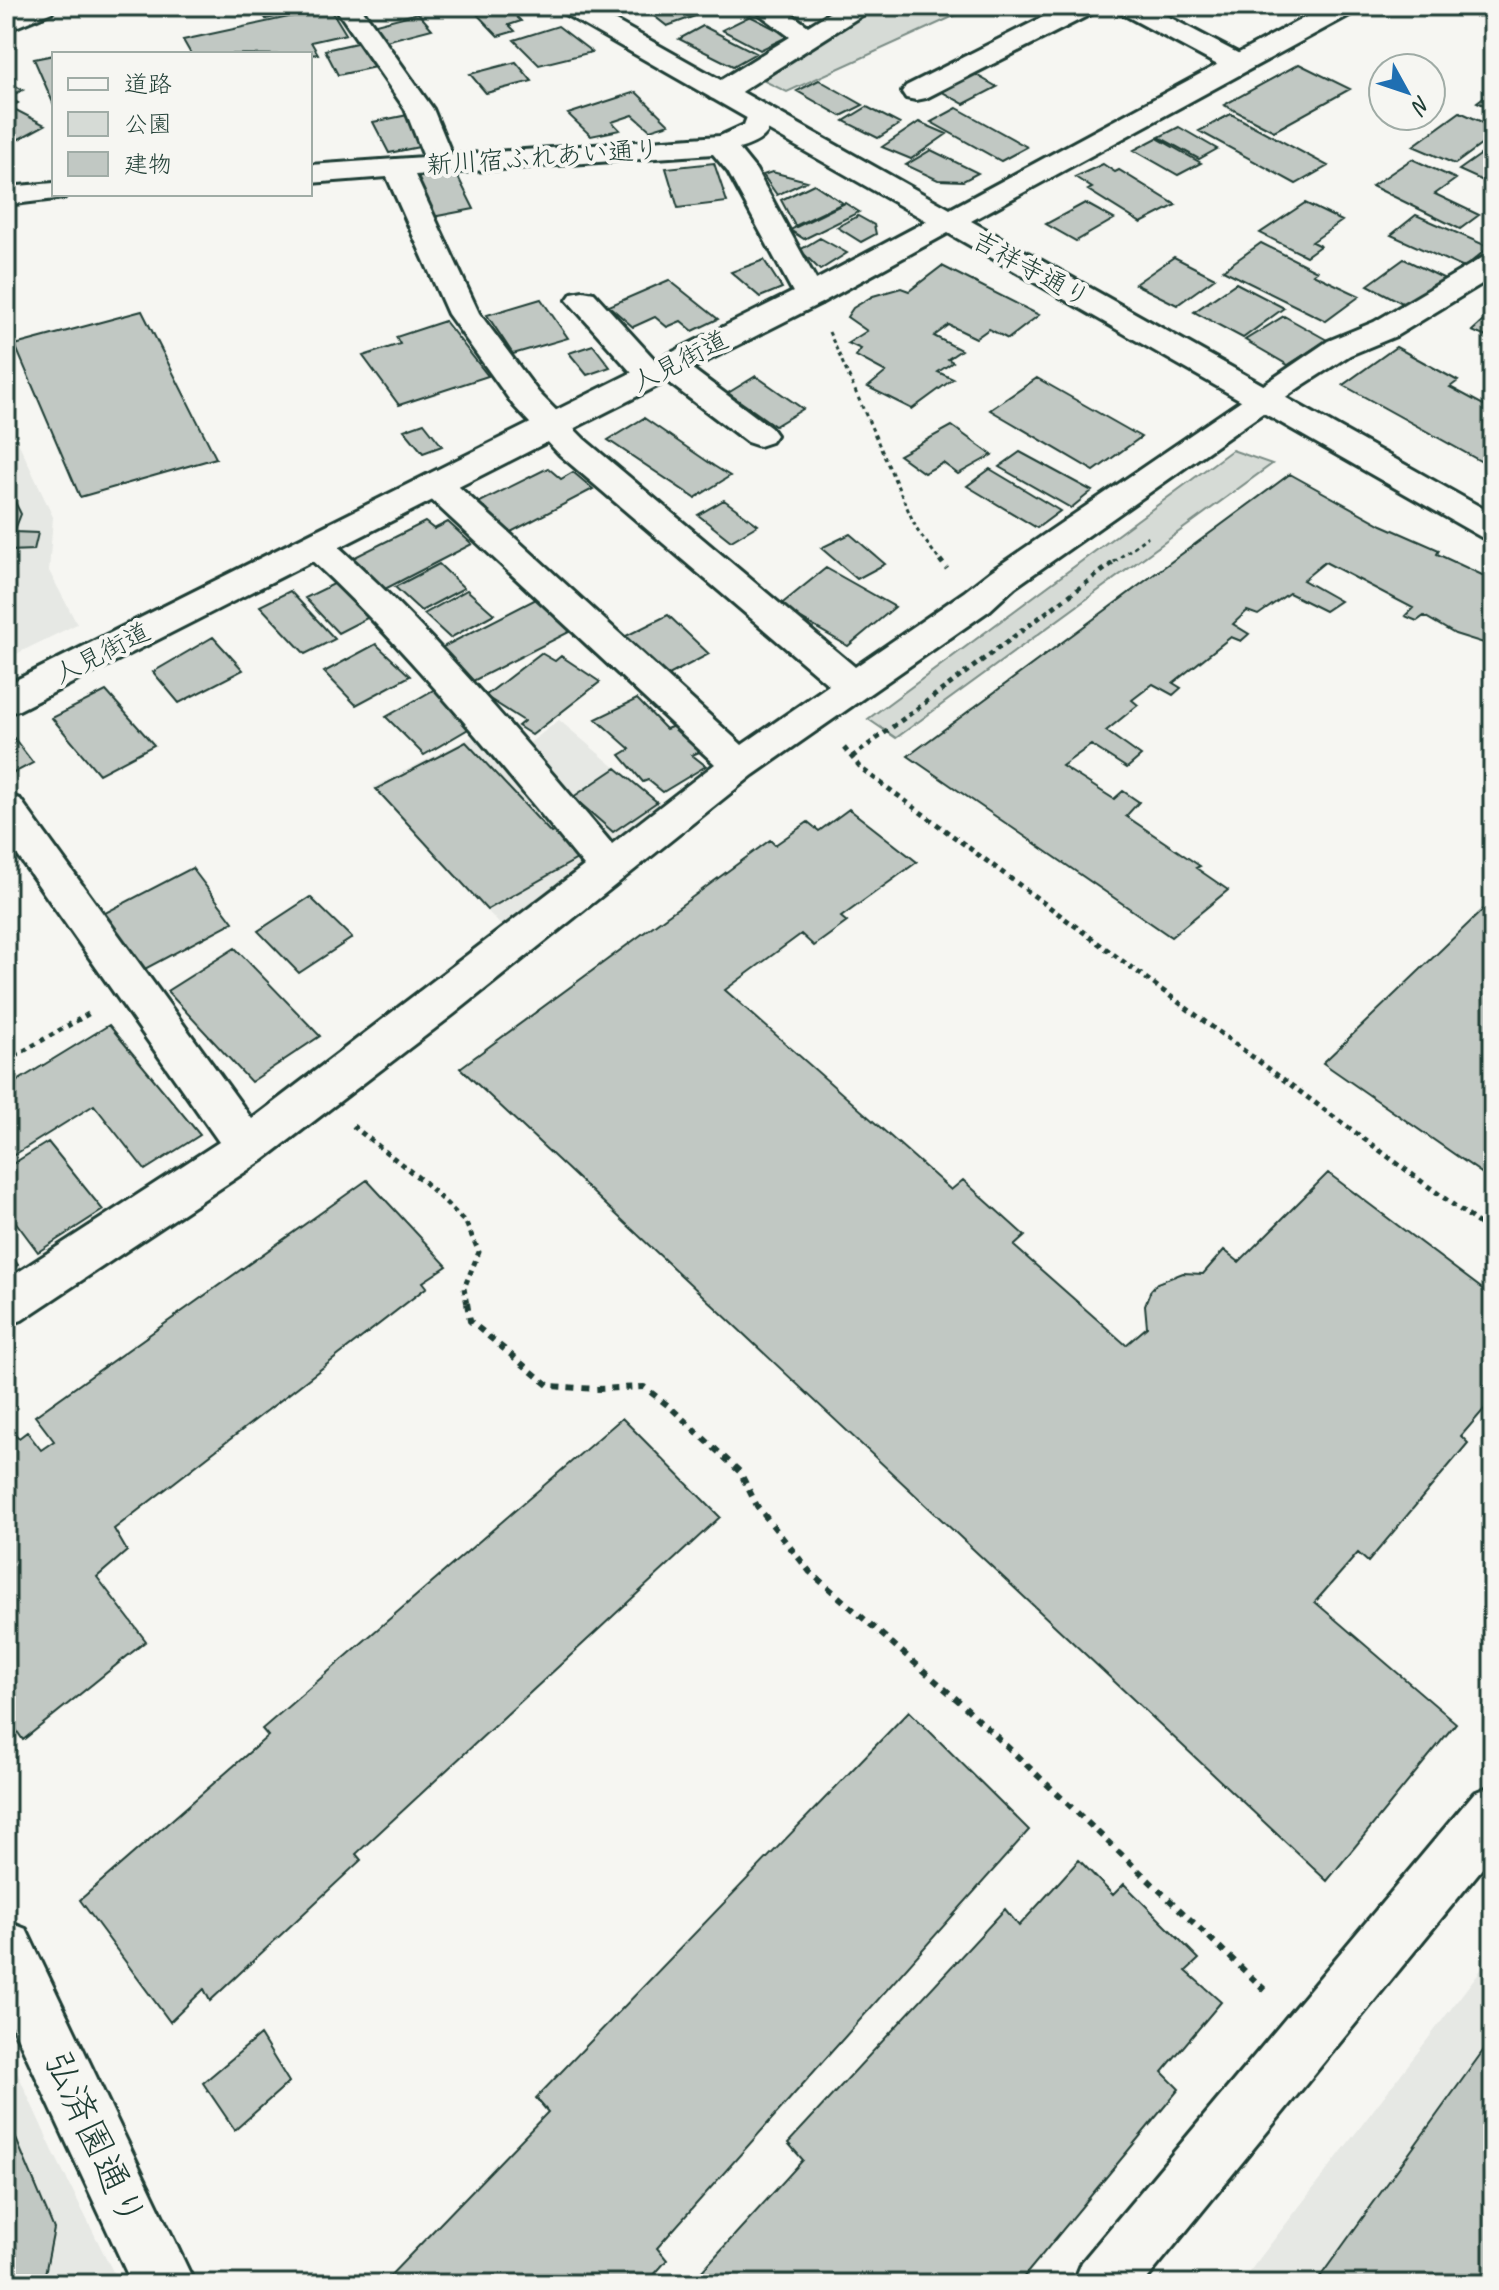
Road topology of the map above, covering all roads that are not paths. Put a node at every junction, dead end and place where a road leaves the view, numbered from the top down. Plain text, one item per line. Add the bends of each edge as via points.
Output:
1 (43, 6) edge
2 (347, 6) edge
3 (570, 6) edge
4 (762, 6) edge
5 (858, 6) edge
6 (1086, 6) edge
7 (1128, 6) edge
8 (1346, 6) edge
9 (6, 23) edge
10 (807, 37) junction
11 (1237, 64) junction
12 (732, 85) junction
13 (916, 92) dead end
14 (760, 115) junction
15 (721, 145) junction
16 (441, 165) junction
17 (397, 168) junction
18 (312, 174) edge
19 (52, 192) edge
20 (6, 196) edge
21 (949, 223) junction
22 (1490, 269) edge
23 (810, 296) junction
24 (583, 300) dead end
25 (659, 371) junction
26 (1260, 398) junction
27 (552, 427) junction
28 (759, 435) dead end
29 (436, 485) junction
30 (1493, 529) edge
31 (317, 546) junction
32 (854, 686) junction
33 (6, 701) edge
34 (740, 765) junction
35 (6, 809) edge
36 (609, 868) junction
37 (247, 1147) junction
38 (6, 1305) edge
39 (1493, 1812) edge
40 (6, 1949) edge
41 (164, 2284) edge
42 (1104, 2284) edge

1 - 9 main road
2 - 16 main road via 419,109
3 - 12 main road, 吉祥寺通り
4 - 10 main road
5 - 10 main road
6 - 13 main road
7 - 11 main road
8 - 11 main road, 人見街道
10 - 12 main road
11 - 21 main road, 人見街道
12 - 14 main road, 吉祥寺通り
14 - 15 main road, 新川宿ふれあい通り via 757,129
14 - 21 main road, 吉祥寺通り
15 - 16 main road, 新川宿ふれあい通り
15 - 23 main road via 741,170
16 - 17 main road, 新川宿ふれあい通り
17 - 18 main road, 新川宿ふれあい通り
17 - 27 main road via 464,314
19 - 20 main road
21 - 23 main road, 人見街道
21 - 26 main road, 吉祥寺通り
22 - 26 main road via 1385,329 1339,348
23 - 25 main road, 人見街道
24 - 25 main road
25 - 27 main road, 人見街道
25 - 28 main road
26 - 30 main road, 吉祥寺通り
26 - 32 main road
27 - 29 main road, 人見街道
27 - 32 main road
29 - 31 main road, 人見街道
29 - 34 main road
31 - 33 main road, 人見街道
31 - 36 main road via 390,614
32 - 34 main road
34 - 36 main road
35 - 37 main road
36 - 37 main road
37 - 38 main road
39 - 42 main road
40 - 41 main road, 弘済園通り

